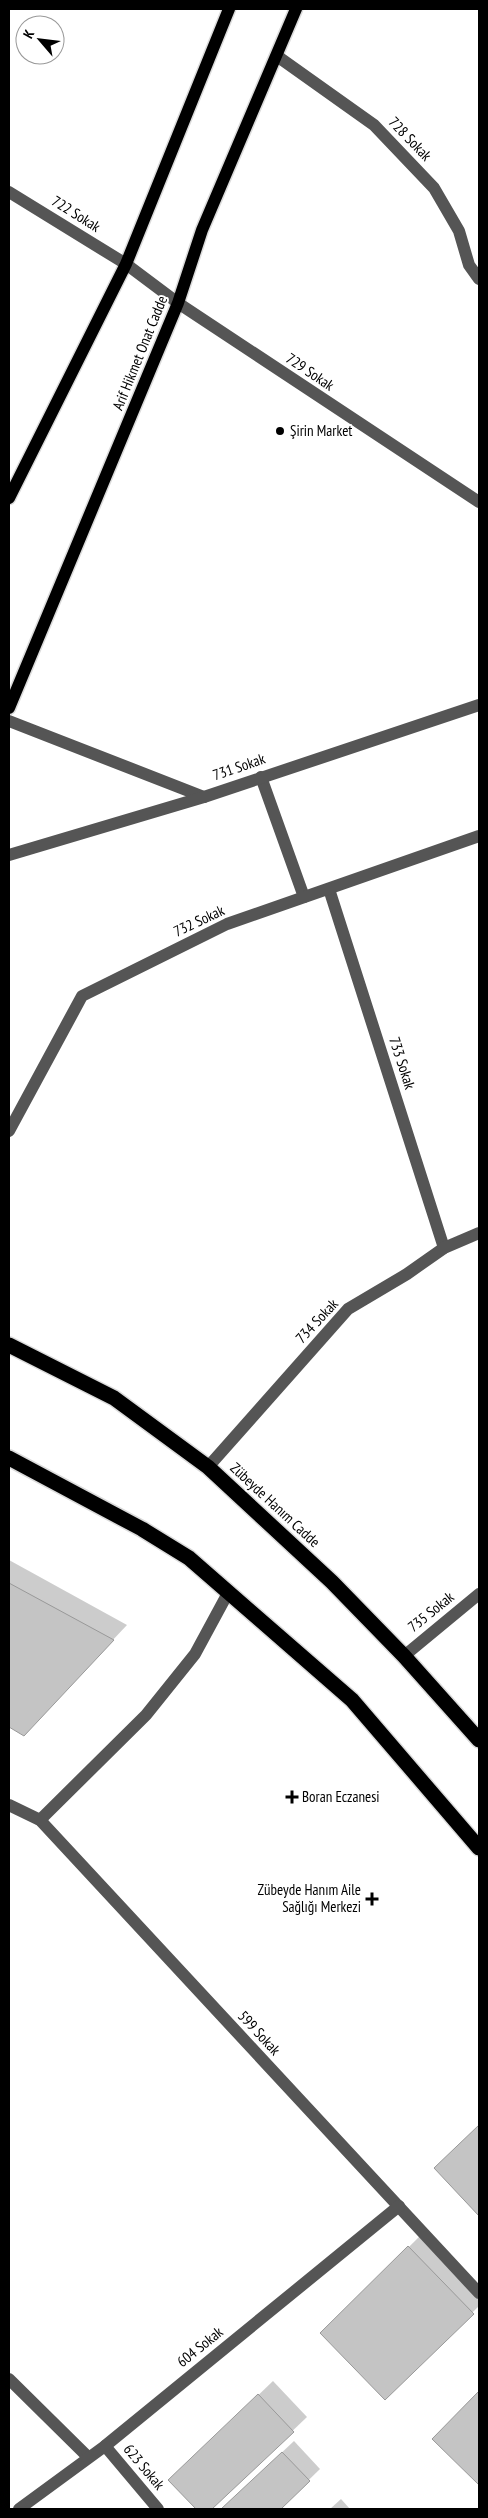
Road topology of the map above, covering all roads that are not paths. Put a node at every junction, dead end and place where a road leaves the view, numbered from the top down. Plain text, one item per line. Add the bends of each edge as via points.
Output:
1 (229, 9) edge
2 (296, 9) edge
3 (276, 56) junction
4 (9, 192) edge
5 (126, 264) junction
6 (479, 279) edge
7 (178, 304) junction
8 (9, 498) edge
9 (479, 502) edge
10 (479, 705) edge
11 (9, 708) edge
12 (9, 721) edge
13 (261, 777) junction
14 (204, 797) junction
15 (479, 836) edge
16 (9, 855) edge
17 (329, 889) junction
18 (304, 897) junction
19 (9, 1131) edge
20 (479, 1233) edge
21 (444, 1248) junction
22 (9, 1345) edge
23 (9, 1458) edge
24 (208, 1467) junction
25 (228, 1593) junction
26 (479, 1594) edge
27 (404, 1656) junction
28 (479, 1740) edge
29 (9, 1805) edge
30 (40, 1820) junction
31 (479, 1848) edge
32 (399, 2206) junction
33 (479, 2293) edge
34 (9, 2379) edge
35 (105, 2446) junction
36 (88, 2457) junction
37 (19, 2509) edge
38 (158, 2509) edge

1 - 5 main road
2 - 3 main road, Arif Hikmet Onat Cadde
3 - 6 street, 728 Sokak via 374,125 434,188 459,231 469,264
3 - 7 main road, Arif Hikmet Onat Cadde via 202,230
4 - 5 street, 722 Sokak
5 - 7 street, 729 Sokak
5 - 8 main road
7 - 9 street, 729 Sokak
7 - 11 main road, Arif Hikmet Onat Cadde
10 - 13 street, 731 Sokak
12 - 14 street
13 - 14 street, 731 Sokak
13 - 18 street
14 - 16 street, 731 Sokak
15 - 17 street, 732 Sokak
17 - 18 street, 732 Sokak
17 - 21 street, 733 Sokak
18 - 19 street, 732 Sokak via 227,924 82,996
20 - 21 street, 734 Sokak
21 - 24 street, 734 Sokak via 348,1309
22 - 24 highway, Zübeyde Hanım Cadde via 114,1398
23 - 25 highway via 142,1529 189,1558
24 - 27 highway, Zübeyde Hanım Cadde via 332,1582
25 - 30 street via 195,1654 146,1715
25 - 31 highway via 352,1700
26 - 27 street, 735 Sokak
27 - 28 highway, Zübeyde Hanım Cadde
29 - 30 street, 599 Sokak
30 - 32 street, 599 Sokak
32 - 33 street, 599 Sokak
32 - 35 street, 604 Sokak
34 - 36 street
35 - 36 street, 604 Sokak
35 - 38 street, 623 Sokak
36 - 37 street, 604 Sokak

